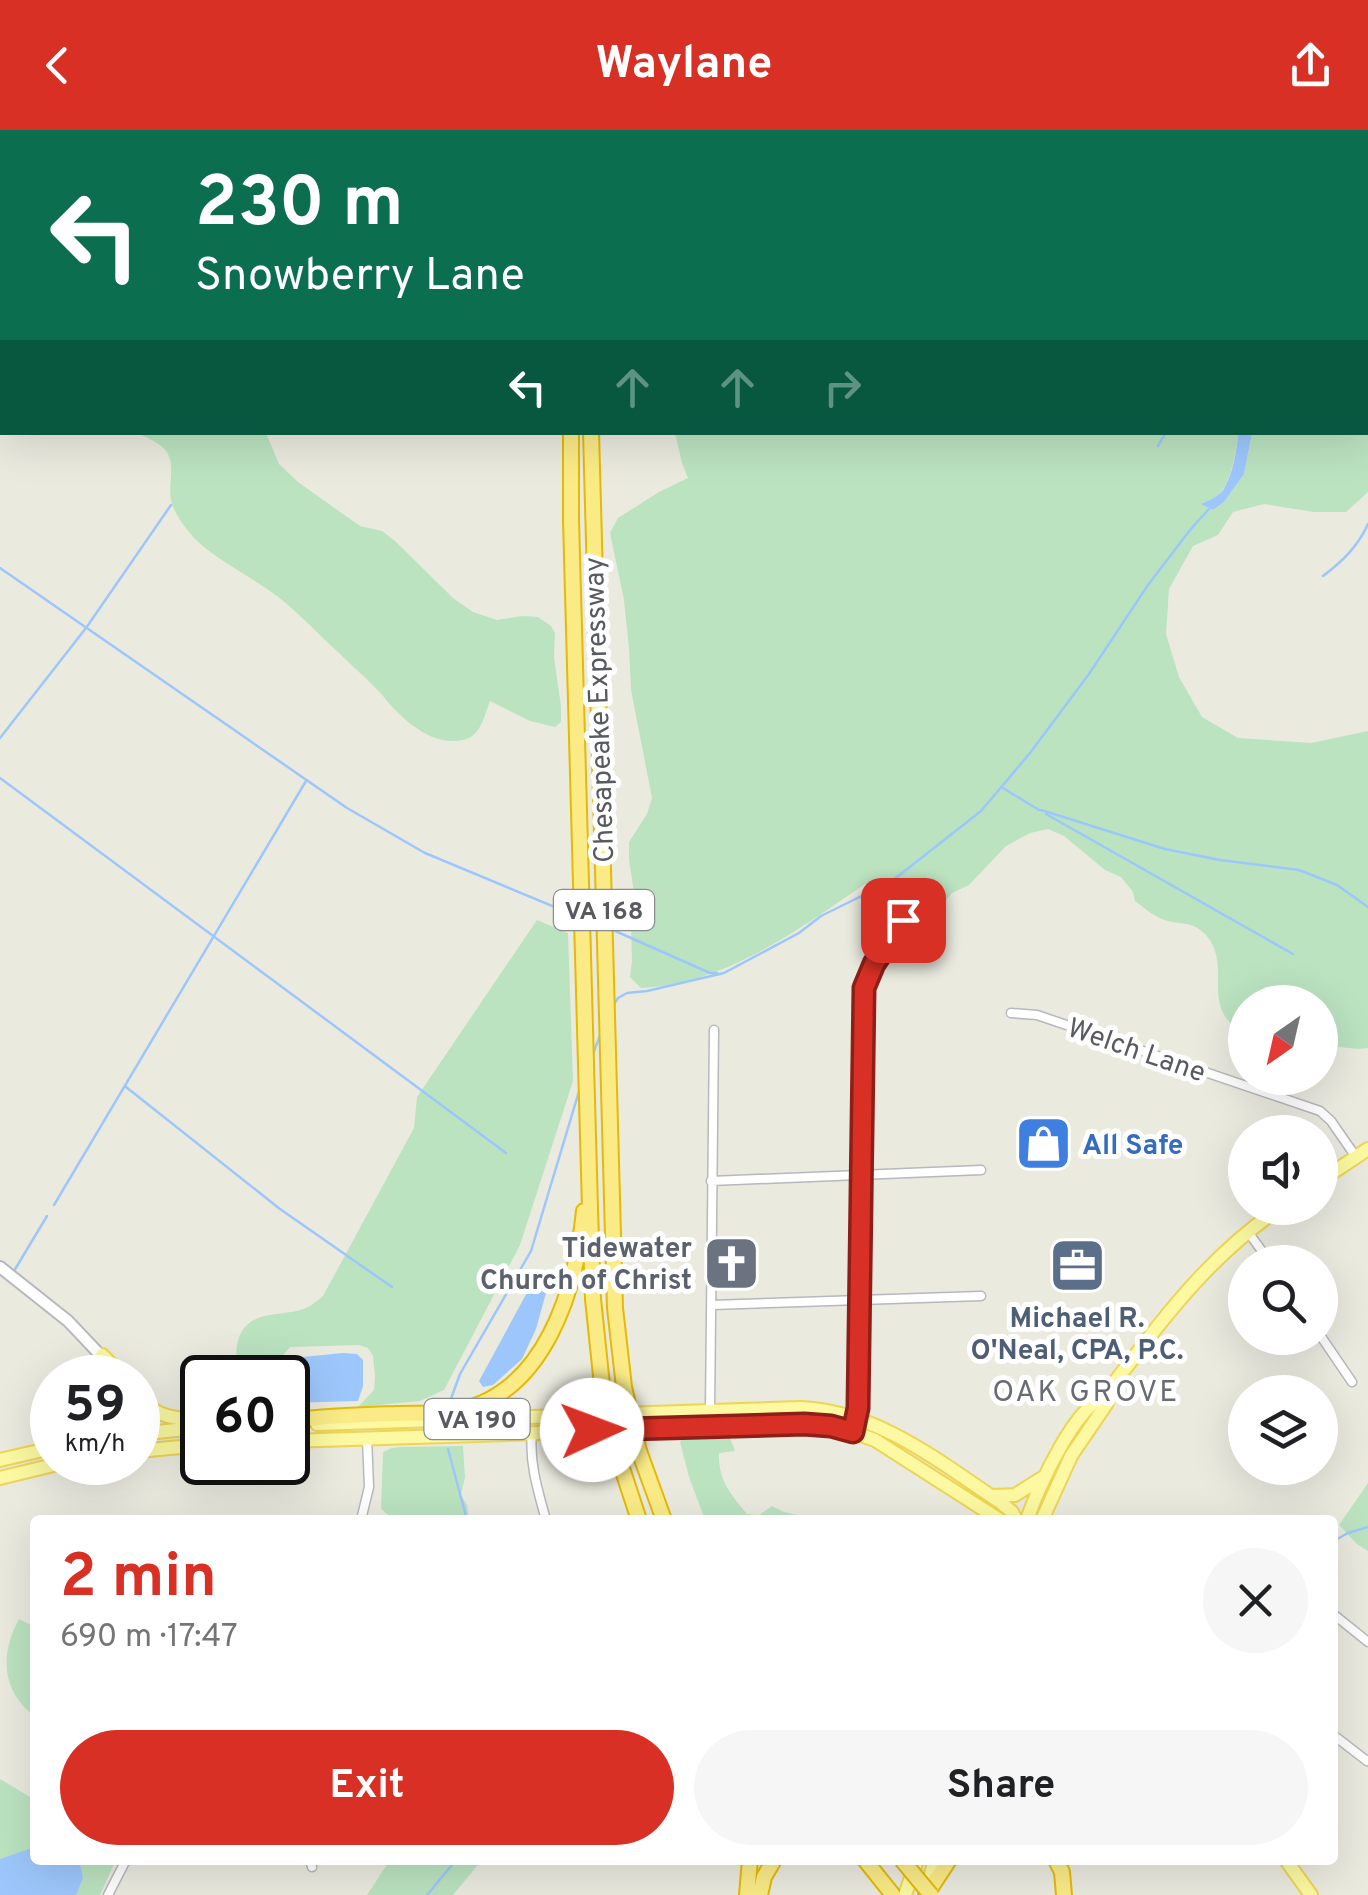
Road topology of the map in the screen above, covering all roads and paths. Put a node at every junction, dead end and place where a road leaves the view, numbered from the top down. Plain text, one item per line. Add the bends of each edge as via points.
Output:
1 (571, 435) edge
2 (591, 435) edge
3 (903, 920) dead end
4 (1011, 1013) dead end
5 (714, 1030) dead end
6 (587, 1080) junction
7 (1362, 1153) edge
8 (1338, 1169) edge
9 (981, 1170) dead end
10 (862, 1175) junction
11 (711, 1181) junction
12 (1257, 1225) edge
13 (1248, 1232) junction
14 (1258, 1245) edge
15 (0, 1267) edge
16 (981, 1296) dead end
17 (859, 1299) junction
18 (712, 1305) junction
19 (102, 1355) edge
20 (1334, 1355) edge
21 (1352, 1382) dead end
22 (710, 1411) junction
23 (588, 1416) junction
24 (857, 1417) junction
25 (310, 1420) edge
26 (310, 1423) edge
27 (366, 1423) junction
28 (853, 1432) junction
29 (532, 1433) junction
30 (367, 1438) junction
31 (310, 1440) edge
32 (30, 1453) edge
33 (0, 1460) edge
34 (30, 1471) edge
35 (0, 1478) edge
36 (1051, 1478) junction
37 (990, 1496) junction
38 (362, 1515) edge
39 (545, 1515) edge
40 (638, 1515) edge
41 (662, 1515) edge
42 (992, 1515) edge
43 (1014, 1515) edge
44 (1030, 1515) edge
45 (1043, 1515) edge
46 (1052, 1515) edge
47 (1338, 1618) edge
48 (1368, 1642) edge
49 (1338, 1742) edge
50 (1368, 1760) edge
51 (123, 1865) edge
52 (750, 1865) edge
53 (771, 1865) edge
54 (867, 1865) edge
55 (906, 1865) edge
56 (915, 1865) edge
57 (934, 1865) edge
58 (946, 1865) edge
59 (1058, 1865) edge
60 (1290, 1865) edge
61 (108, 1895) edge
62 (748, 1895) edge
63 (760, 1895) edge
64 (893, 1895) edge
65 (906, 1895) edge
66 (927, 1895) edge
67 (1064, 1895) edge
68 (1311, 1895) edge

1 - 6 highway, Chesapeake Expressway / VA 168
2 - 41 highway, Chesapeake Expressway / VA 168, bridge via 616,1308 624,1386
3 - 10 street via 864,988
4 - 7 street, Welch Lane via 1074,1027 1320,1111
5 - 11 street
6 - 25 highway via 577,1252 558,1316 526,1370 491,1399 452,1412
6 - 40 highway, Chesapeake Expressway / VA 168, bridge via 602,1385
7 - 8 main road
9 - 10 street
10 - 11 street
10 - 17 street
11 - 18 street
12 - 13 main road
13 - 14 street
13 - 36 main road via 1189,1288
15 - 19 street
16 - 17 street
17 - 18 street
17 - 24 street
18 - 22 street
20 - 21 street
22 - 23 main road, VA 190
22 - 24 main road, VA 190 via 814,1409
23 - 27 main road, VA 190
23 - 29 main road via 540,1425
24 - 28 street
24 - 37 main road, VA 190
26 - 27 main road, VA 190
27 - 30 street
28 - 29 main road, VA 190 via 804,1424
28 - 42 main road, VA 190
29 - 30 main road, VA 190
29 - 39 street
30 - 31 main road, VA 190
30 - 38 street via 369,1487
32 - 33 main road
34 - 35 main road
36 - 37 main road via 1014,1496
36 - 44 main road
36 - 45 main road
36 - 46 main road
37 - 43 main road, VA 190
47 - 48 street
49 - 50 street
51 - 61 street
52 - 62 highway
53 - 63 highway
54 - 64 highway
55 - 66 highway, bridge
56 - 65 main road
57 - 66 main road
58 - 66 highway
59 - 67 highway
60 - 68 main road

